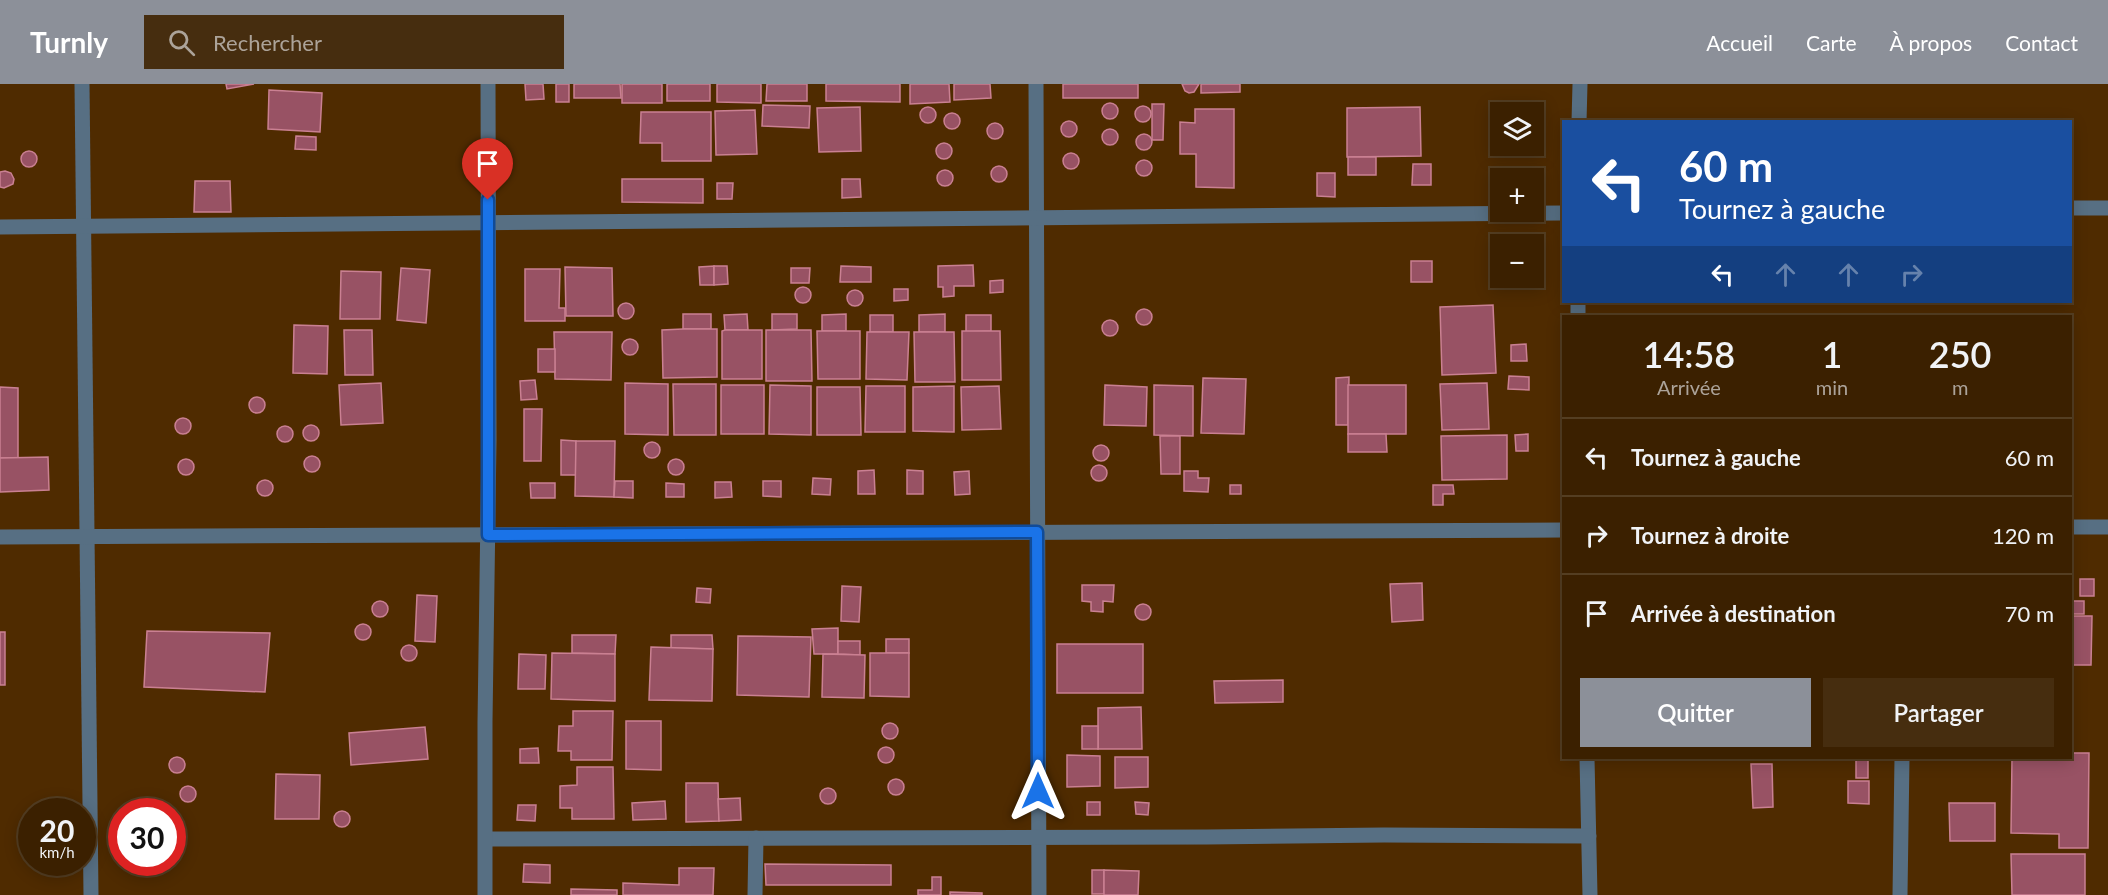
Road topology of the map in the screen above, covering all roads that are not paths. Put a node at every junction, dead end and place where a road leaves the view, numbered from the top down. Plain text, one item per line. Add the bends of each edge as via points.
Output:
1 (82, 84) edge
2 (488, 84) edge
3 (1036, 84) edge
4 (1580, 84) edge
5 (1579, 120) edge
6 (2072, 208) edge
7 (2108, 208) edge
8 (1562, 213) edge
9 (1036, 218) junction
10 (488, 223) junction
11 (83, 226) junction
12 (0, 227) edge
13 (2072, 527) edge
14 (2108, 527) edge
15 (1562, 530) edge
16 (1037, 532) junction
17 (488, 535) junction
18 (0, 537) edge
19 (88, 537) junction
20 (1587, 759) edge
21 (1902, 759) edge
22 (1589, 836) junction
23 (756, 838) junction
24 (1039, 838) junction
25 (486, 839) junction
26 (91, 895) edge
27 (485, 895) edge
28 (755, 895) edge
29 (1039, 895) edge
30 (1590, 895) edge
31 (1900, 895) edge

1 - 11 street
2 - 10 street
3 - 9 street
4 - 5 street
6 - 7 street
8 - 9 street
9 - 10 street
9 - 16 street
10 - 11 street
10 - 17 street
11 - 12 street
11 - 19 street
13 - 14 street
15 - 16 street
16 - 17 street
16 - 24 street
17 - 19 street
17 - 25 street
18 - 19 street
19 - 26 street
20 - 22 street
21 - 31 street
22 - 24 street
22 - 30 street
23 - 24 street
23 - 25 street
23 - 28 street
24 - 29 street
25 - 27 street

